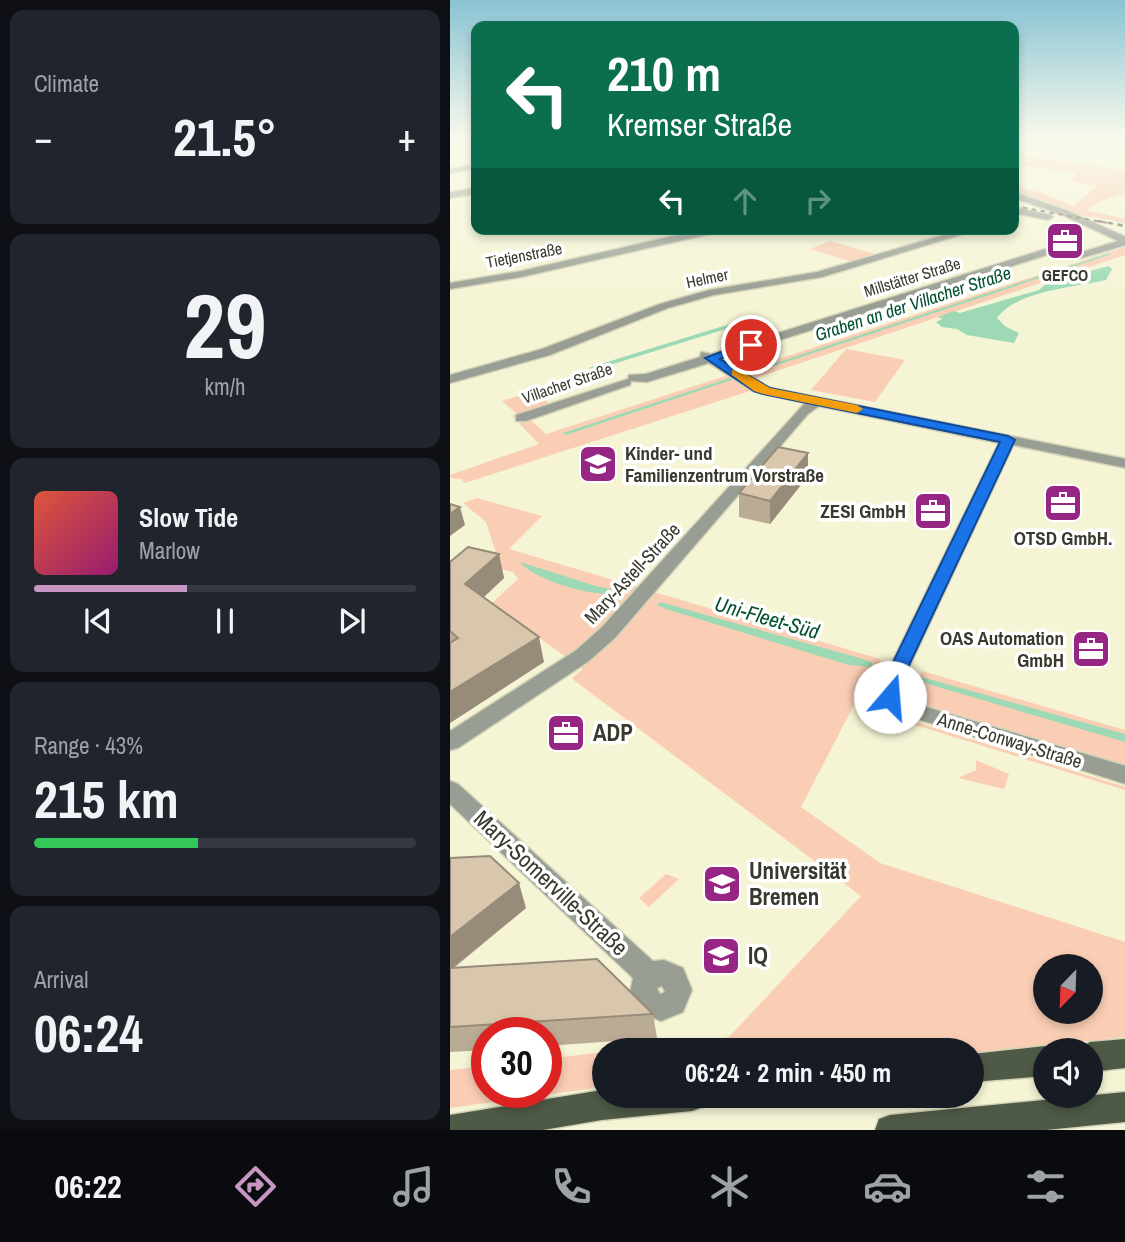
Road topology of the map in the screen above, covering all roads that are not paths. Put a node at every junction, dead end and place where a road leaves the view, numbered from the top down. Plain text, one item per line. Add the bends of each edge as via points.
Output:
1 (471, 192) edge
2 (450, 195) edge
3 (1019, 197) edge
4 (1019, 211) edge
5 (1083, 223) junction
6 (690, 235) edge
7 (955, 235) edge
8 (1125, 242) edge
9 (450, 286) edge
10 (696, 350) dead end
11 (710, 358) junction
12 (450, 379) edge
13 (816, 401) junction
14 (521, 418) dead end
15 (1008, 440) junction
16 (1125, 464) edge
17 (450, 743) edge
18 (1125, 775) edge
19 (450, 790) edge
20 (651, 977) dead end
21 (1125, 1054) edge
22 (1103, 1056) edge
23 (1033, 1062) edge
24 (984, 1067) edge
25 (592, 1107) edge
26 (1125, 1107) edge
27 (450, 1130) edge
28 (890, 1130) edge

1 - 2 street
3 - 5 street
4 - 5 street
5 - 8 street
6 - 9 street, Tietjenstraße
7 - 12 street, Helmer via 818,275 714,292 664,306 546,352
8 - 11 street, Millstätter Straße via 1082,255 1046,252
10 - 11 street
11 - 13 street via 758,388
11 - 14 street, Villacher Straße via 629,380
13 - 15 street
13 - 17 street, Mary-Astell-Straße via 608,633 582,656
15 - 16 street
15 - 18 street, Anne-Conway-Straße via 901,663 890,697 911,710
19 - 20 street, Mary-Somerville-Straße
21 - 22 main road
23 - 24 main road
25 - 27 main road
26 - 28 main road

